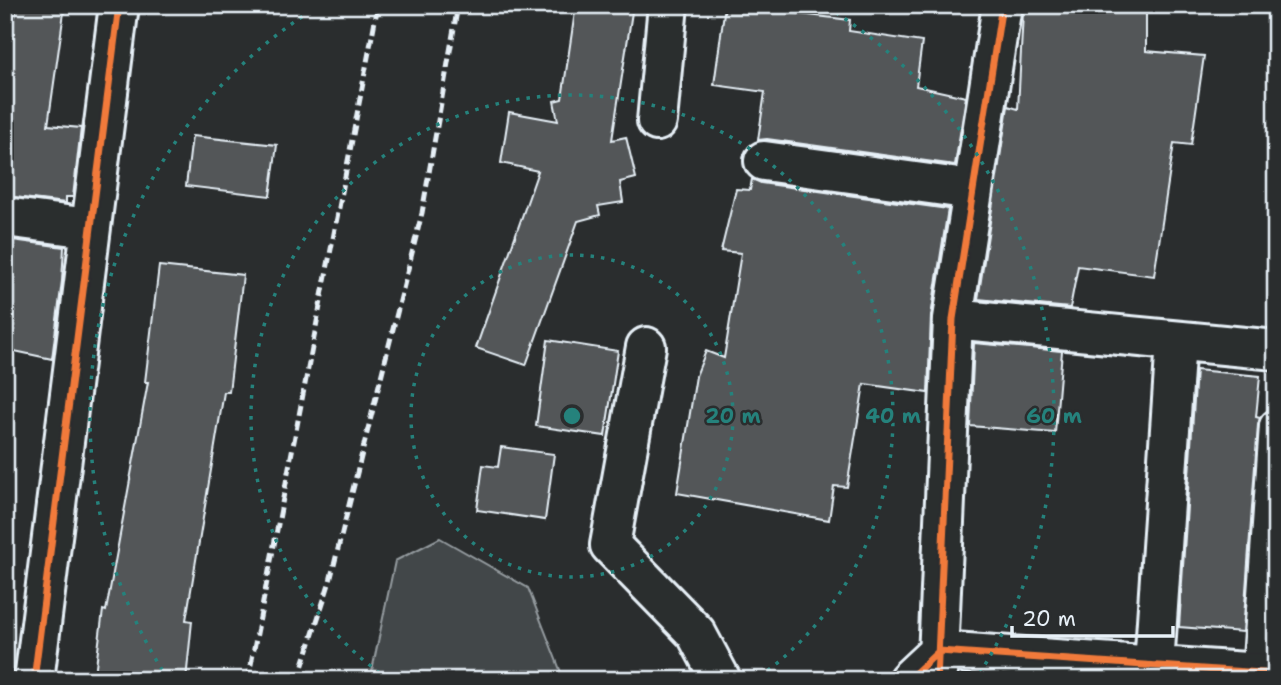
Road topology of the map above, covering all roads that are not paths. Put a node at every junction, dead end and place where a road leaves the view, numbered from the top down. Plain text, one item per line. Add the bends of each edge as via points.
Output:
1 (119, 5) edge
2 (668, 5) edge
3 (1002, 5) edge
4 (657, 121) dead end
5 (764, 161) dead end
6 (973, 190) junction
7 (5, 217) edge
8 (89, 228) junction
9 (953, 319) junction
10 (1176, 341) junction
11 (646, 347) dead end
12 (1276, 350) edge
13 (1276, 426) edge
14 (938, 666) edge
15 (1053, 669) edge
16 (1153, 673) edge
17 (1264, 676) edge
18 (34, 680) edge
19 (721, 680) edge
20 (908, 680) edge

1 - 8 street
2 - 4 street
3 - 6 street
5 - 6 street
6 - 9 street
7 - 8 street
8 - 18 street
9 - 10 street
9 - 14 street
10 - 12 street
10 - 16 street
11 - 19 street via 610,545 696,633
13 - 17 lane
14 - 15 street
14 - 20 street
15 - 16 street
16 - 17 street

